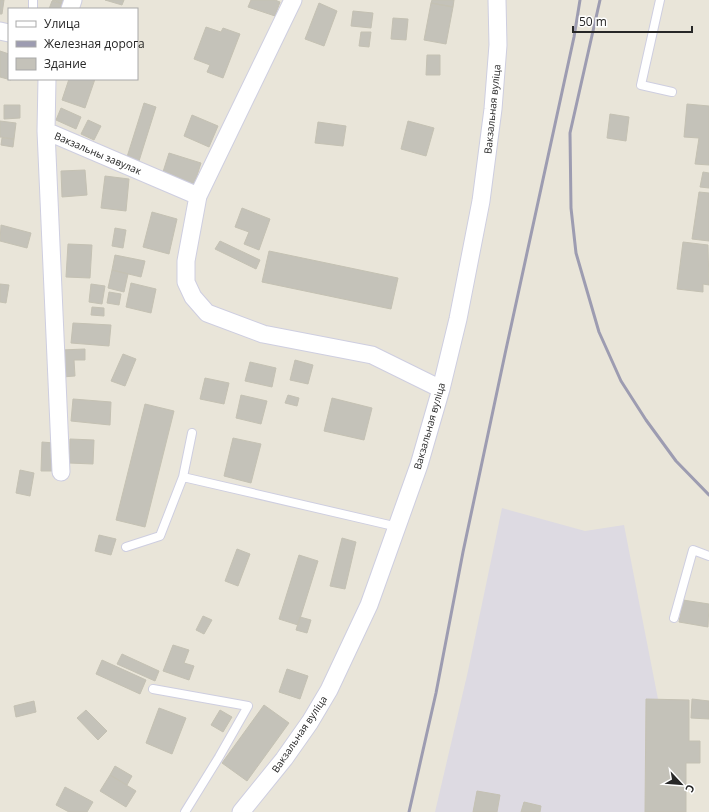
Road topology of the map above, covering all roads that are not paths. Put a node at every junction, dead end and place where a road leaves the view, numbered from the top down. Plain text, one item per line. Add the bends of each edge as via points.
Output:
1 (293, 0) edge
2 (497, 0) edge
3 (660, 0) edge
4 (47, 80) edge
5 (672, 92) dead end
6 (46, 131) junction
7 (198, 196) junction
8 (441, 389) junction
9 (192, 433) dead end
10 (61, 472) dead end
11 (183, 477) junction
12 (398, 527) junction
13 (126, 547) dead end
14 (709, 556) edge
15 (674, 618) dead end
16 (153, 689) dead end
17 (185, 812) edge
18 (241, 812) edge

1 - 7 street
2 - 8 street, Вакзальная вуліца via 498,45 493,109 481,201 458,319
3 - 5 lane via 641,85
4 - 6 street
6 - 7 street, Вакзальны завулак
6 - 10 street, Вакзальны завулак
7 - 8 street via 186,261 186,282 193,297 207,313 263,334 372,354
8 - 12 street, Вакзальная вуліца
9 - 11 lane
11 - 12 lane
11 - 13 lane via 160,536
12 - 18 street, Вакзальная вуліца via 369,605 329,690 284,759
14 - 15 lane via 693,550
16 - 17 lane via 248,706

